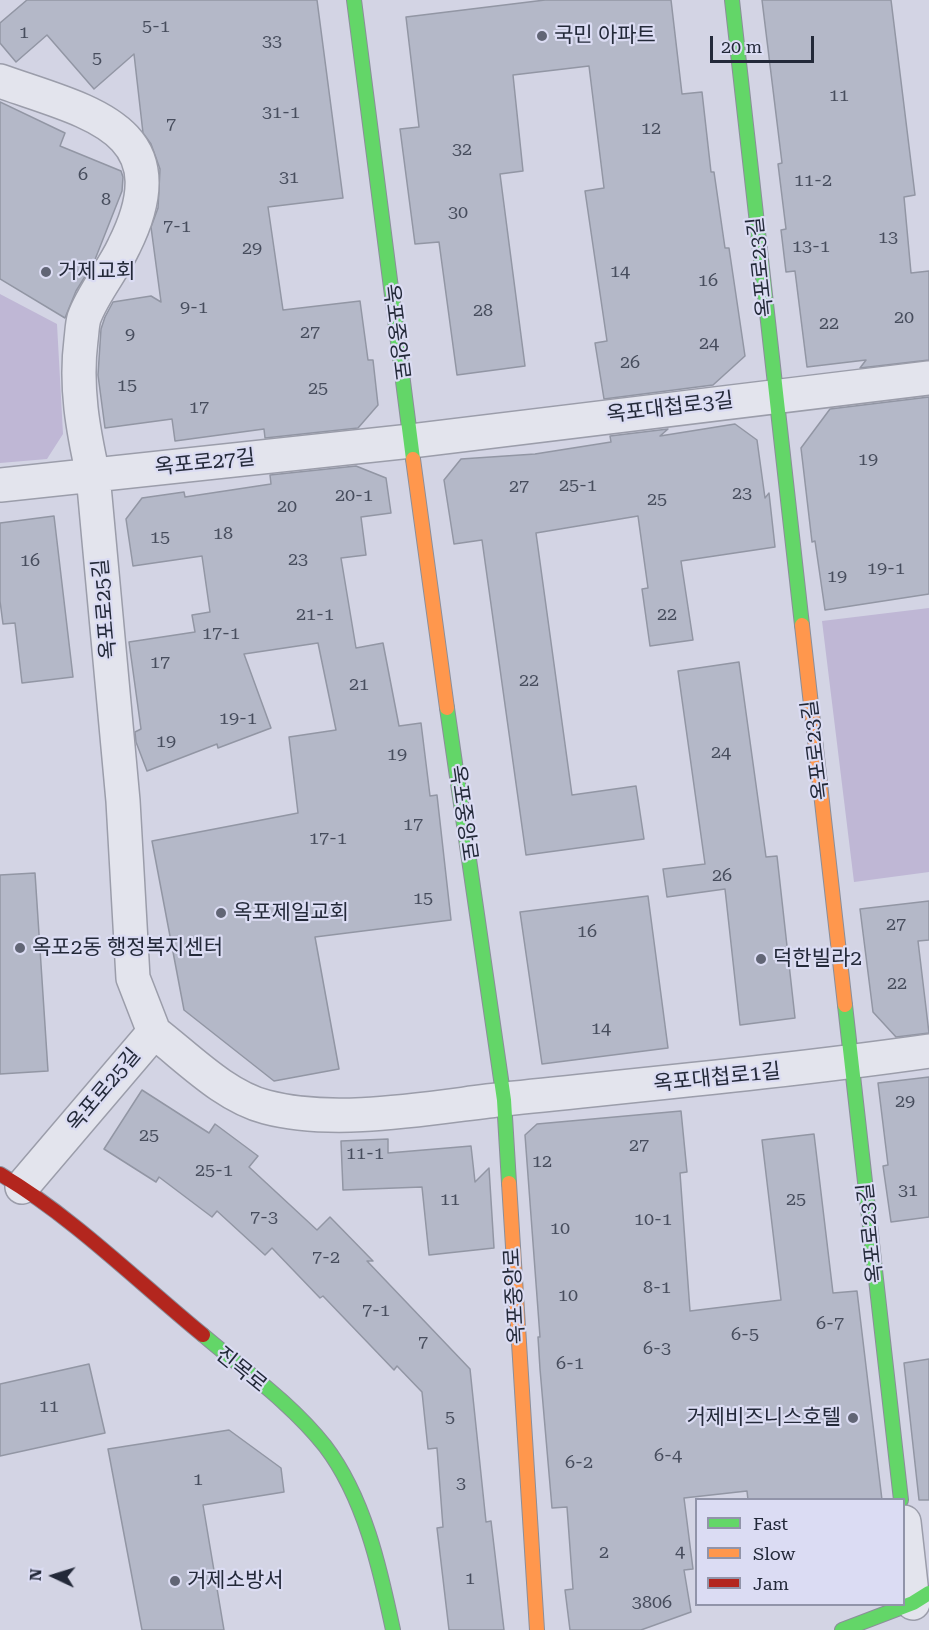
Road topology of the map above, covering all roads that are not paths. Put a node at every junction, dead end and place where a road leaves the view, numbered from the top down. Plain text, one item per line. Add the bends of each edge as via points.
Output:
1 (354, 0) edge
2 (732, 0) edge
3 (0, 81) edge
4 (929, 378) edge
5 (775, 395) junction
6 (411, 441) junction
7 (93, 476) junction
8 (0, 485) edge
9 (154, 1032) junction
10 (929, 1051) edge
11 (852, 1062) junction
12 (504, 1100) junction
13 (11, 1180) edge
14 (901, 1498) edge
15 (905, 1530) edge
16 (921, 1598) edge
17 (905, 1604) edge
18 (901, 1606) edge
19 (393, 1630) edge
20 (537, 1630) edge
21 (842, 1630) edge

1 - 6 street, 옥포중앙로
2 - 5 street, 옥포로23길
3 - 7 street, 옥포로25길 via 111,124 130,143 141,166 140,202 126,244 84,318 77,369 82,424
4 - 5 street, 옥포대첩로3길
5 - 6 street, 옥포대첩로3길
5 - 11 street, 옥포로23길
6 - 7 street, 옥포로27길
6 - 12 street, 옥포중앙로
7 - 8 street, 옥포로27길
7 - 9 street, 옥포로25길 via 123,801 133,978
9 - 12 street, 옥포대첩로1길 via 236,1095 266,1107 313,1115
9 - 13 street, 옥포로25길
10 - 11 street, 옥포대첩로1길
11 - 12 street, 옥포대첩로1길
11 - 14 street, 옥포로23길
12 - 20 street, 옥포중앙로
13 - 19 street, 진목로 via 284,1404 325,1447 353,1498
15 - 16 street
16 - 17 street
18 - 21 street

